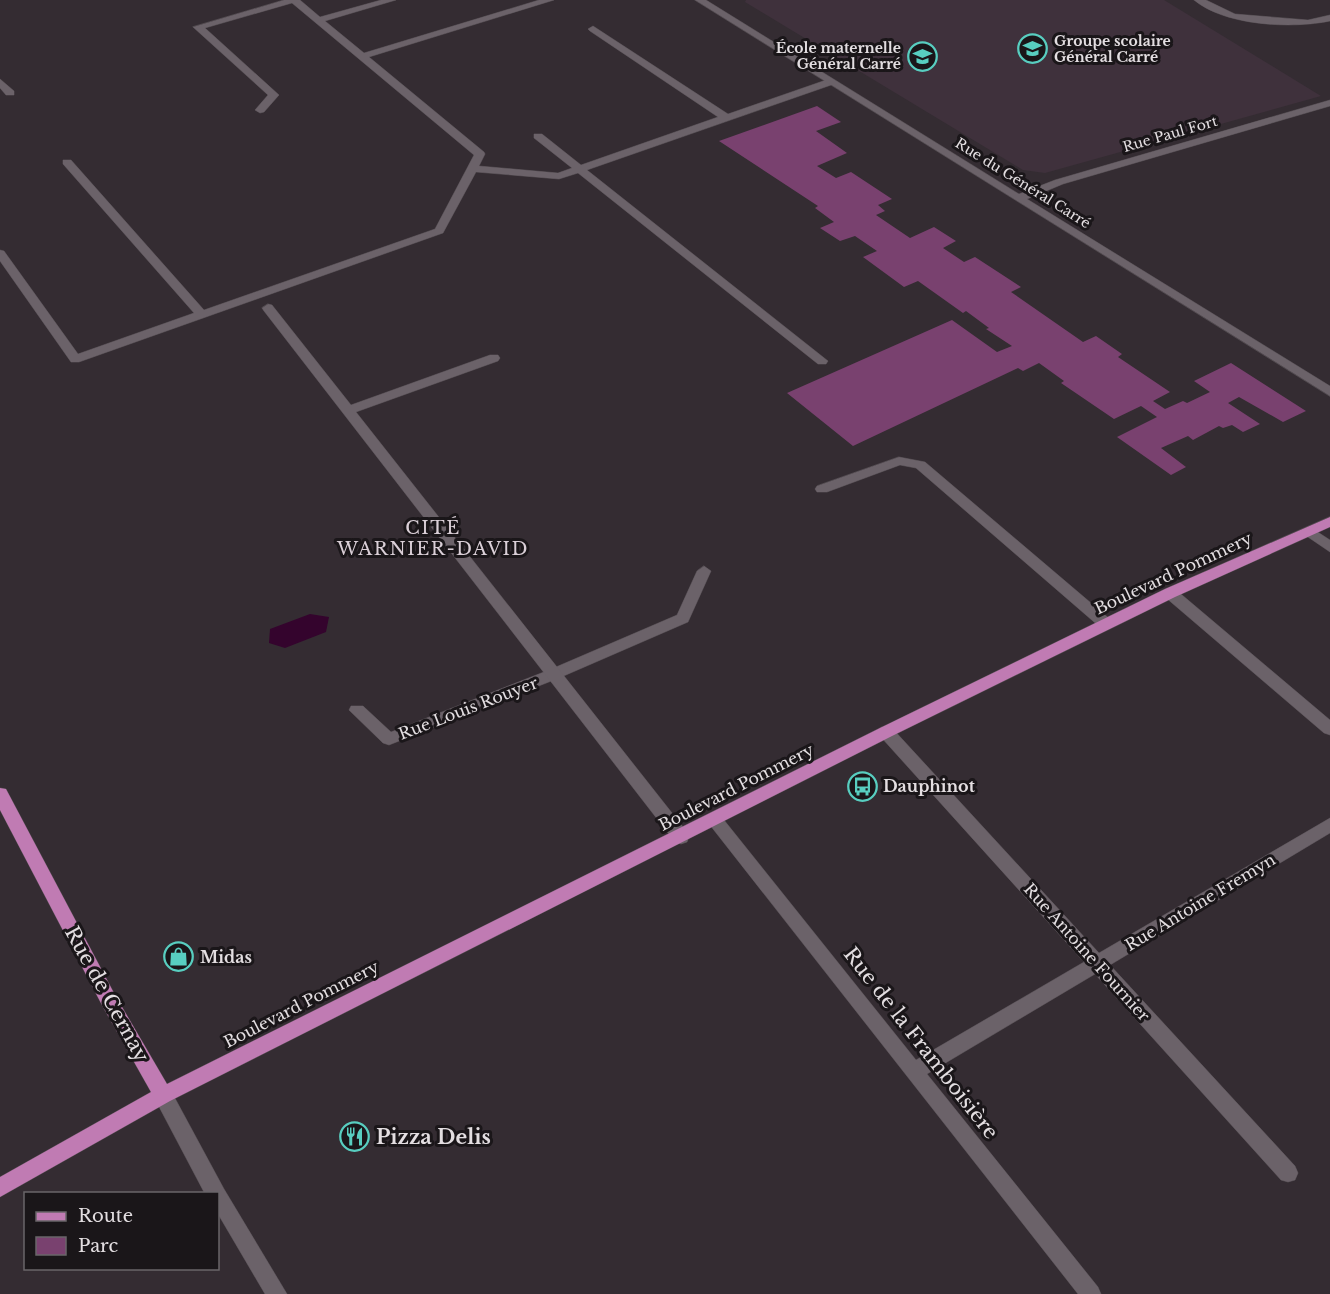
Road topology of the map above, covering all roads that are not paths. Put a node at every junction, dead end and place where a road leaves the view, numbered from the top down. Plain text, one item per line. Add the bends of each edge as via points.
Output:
1 (294, 0) edge
2 (391, 0) edge
3 (549, 0) edge
4 (700, 0) edge
5 (1199, 0) edge
6 (1330, 18) edge
7 (319, 20) junction
8 (593, 29) dead end
9 (363, 56) junction
10 (0, 82) edge
11 (830, 82) junction
12 (10, 93) dead end
13 (1330, 103) edge
14 (260, 110) dead end
15 (725, 117) junction
16 (538, 136) dead end
17 (67, 162) dead end
18 (472, 169) junction
19 (580, 169) junction
20 (1019, 198) junction
21 (0, 253) edge
22 (268, 308) dead end
23 (201, 314) junction
24 (494, 358) dead end
25 (822, 361) dead end
26 (1330, 392) edge
27 (348, 411) junction
28 (822, 489) dead end
29 (1330, 522) edge
30 (1310, 532) junction
31 (1330, 547) edge
32 (704, 571) dead end
33 (1170, 593) junction
34 (1106, 624) junction
35 (554, 674) junction
36 (357, 710) dead end
37 (1330, 729) edge
38 (886, 732) junction
39 (0, 794) edge
40 (714, 820) junction
41 (1330, 825) edge
42 (681, 837) junction
43 (1096, 963) junction
44 (915, 1071) junction
45 (163, 1095) junction
46 (1287, 1173) dead end
47 (0, 1188) edge
48 (215, 1192) edge
49 (219, 1198) edge
50 (277, 1294) edge
51 (1091, 1294) edge

1 - 7 street
1 - 14 street via 198,27 274,95
2 - 7 street
3 - 9 street
4 - 11 street, Rue du Général Carré
5 - 6 street via 1233,16 1308,23
7 - 9 street
8 - 15 street
9 - 18 street via 480,154
10 - 12 street
11 - 15 street
11 - 20 street, Rue du Général Carré
13 - 20 street, Rue Paul Fort via 1059,182
15 - 19 street
16 - 19 street
17 - 23 street
18 - 19 street via 559,176
18 - 23 street via 439,231
19 - 25 street
20 - 26 street, Rue du Général Carré
21 - 23 street via 75,359
22 - 27 street, Rue Louis Rouyer
24 - 27 street
27 - 35 street, Rue Louis Rouyer
28 - 34 street via 899,461 920,465
29 - 30 main road, Boulevard Pommery
30 - 31 street
30 - 33 main road, Boulevard Pommery
32 - 35 street, Rue Louis Rouyer via 683,618
33 - 34 main road, Boulevard Pommery
33 - 37 street
34 - 38 main road, Boulevard Pommery
35 - 36 street, Rue Louis Rouyer via 389,739
35 - 42 street, Rue Louis Rouyer
38 - 40 main road, Boulevard Pommery
38 - 43 street, Rue Antoine Fournier
39 - 45 main road, Rue de Cernay
40 - 42 main road, Boulevard Pommery
40 - 44 street, Rue de la Framboisière
41 - 43 street, Rue Antoine Fremyn
42 - 45 main road, Boulevard Pommery
43 - 44 street, Rue Antoine Fremyn
43 - 46 street, Rue Antoine Fournier
44 - 51 street, Rue de la Framboisière
45 - 47 main road, Boulevard Pommery
45 - 48 street, Rue de Cernay
49 - 50 street, Rue de Cernay

